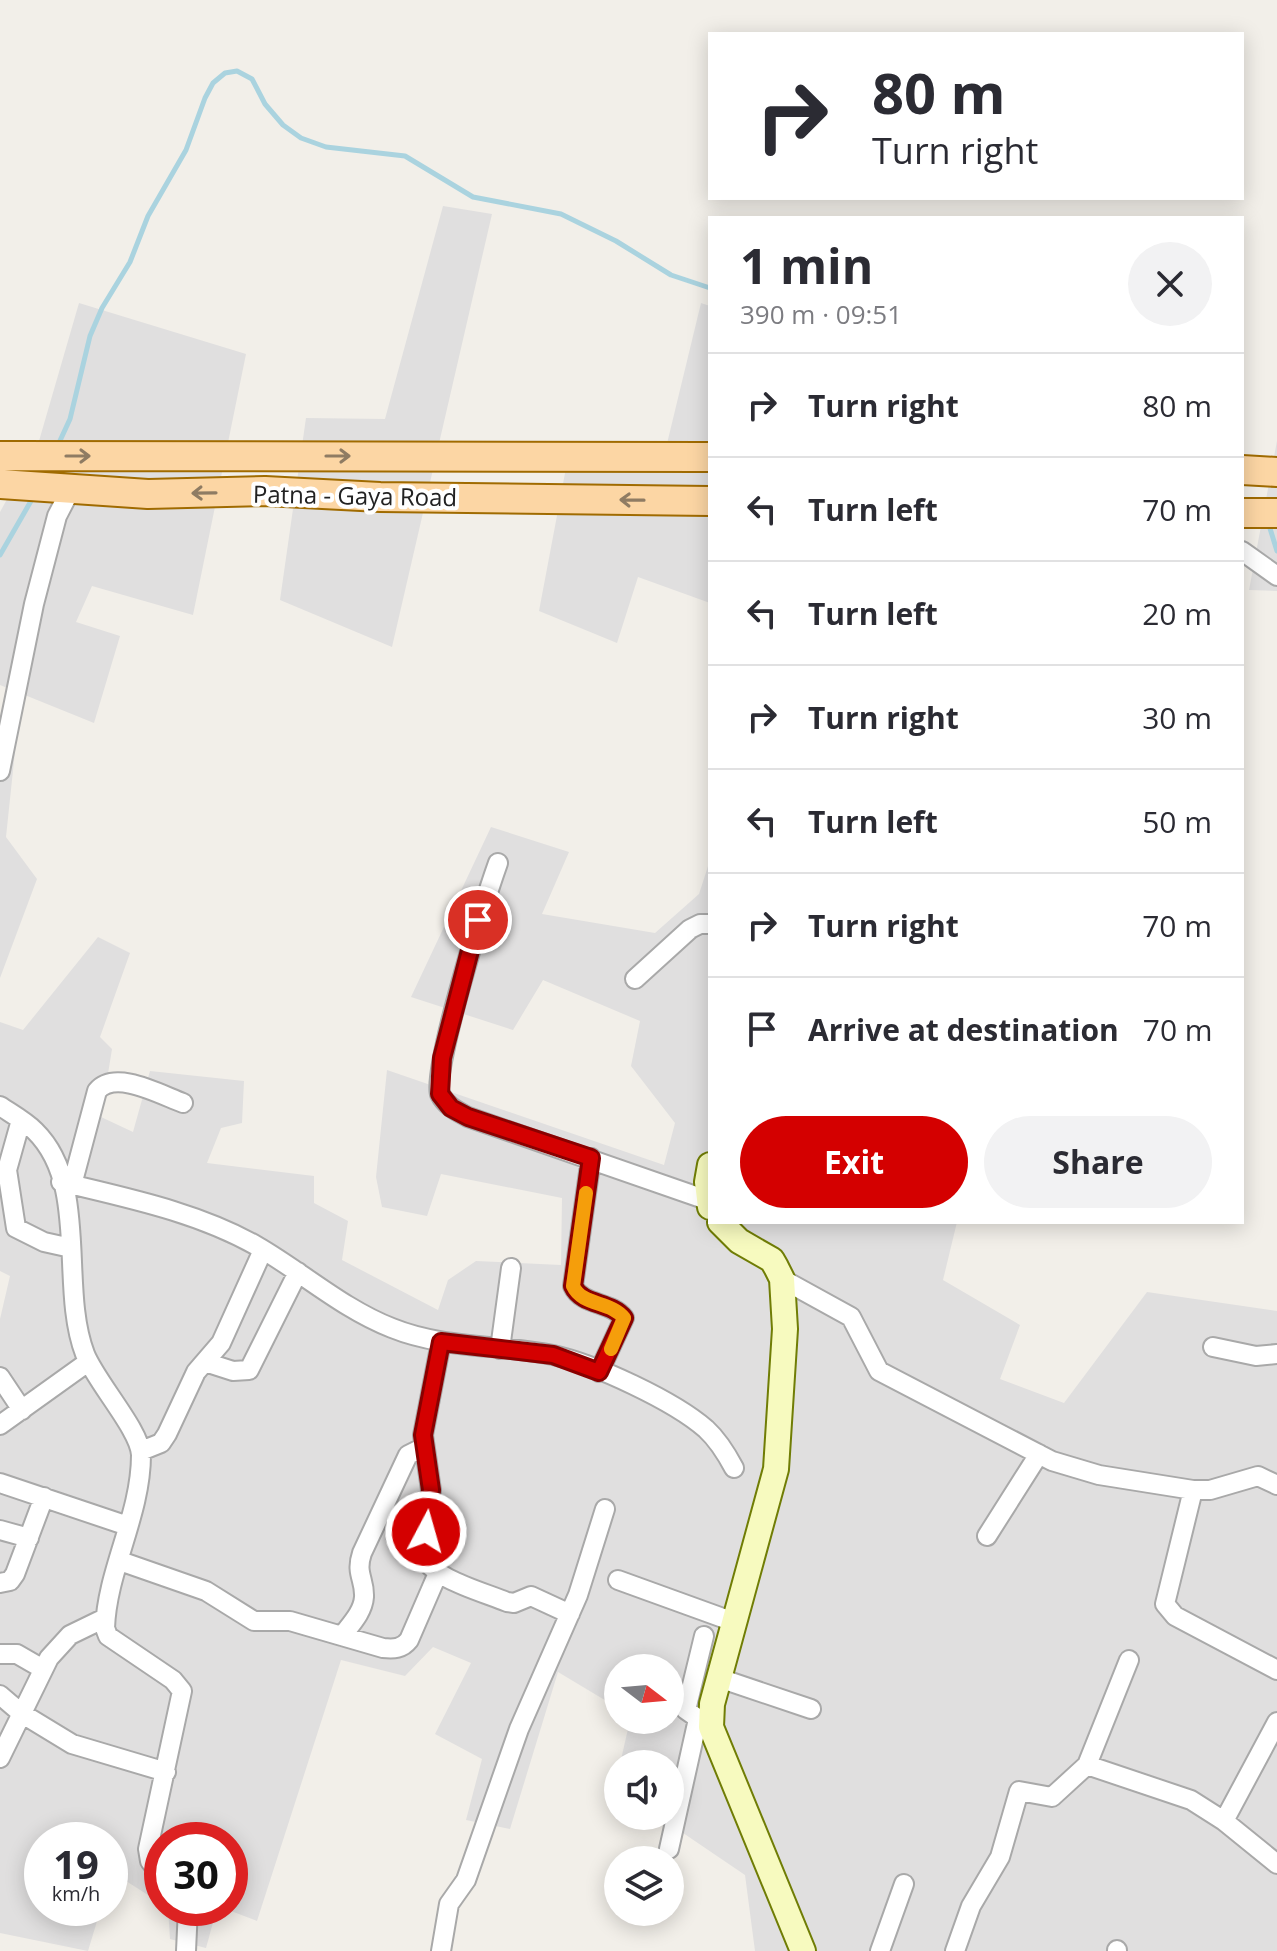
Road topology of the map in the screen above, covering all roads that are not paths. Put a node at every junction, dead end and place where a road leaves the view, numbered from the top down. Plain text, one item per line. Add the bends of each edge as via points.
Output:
1 (0, 456) edge
2 (708, 457) edge
3 (1244, 470) edge
4 (1277, 472) edge
5 (0, 484) edge
6 (71, 489) junction
7 (708, 501) edge
8 (1244, 513) edge
9 (1277, 513) edge
10 (1244, 552) edge
11 (1277, 576) edge
12 (0, 771) edge
13 (498, 863) dead end
14 (708, 924) edge
15 (635, 979) dead end
16 (183, 1103) dead end
17 (0, 1106) edge
18 (21, 1120) junction
19 (591, 1158) junction
20 (67, 1183) junction
21 (708, 1203) edge
22 (722, 1224) edge
23 (71, 1248) junction
24 (263, 1250) junction
25 (511, 1268) dead end
26 (298, 1272) junction
27 (782, 1279) junction
28 (441, 1342) junction
29 (1213, 1347) dead end
30 (500, 1349) junction
31 (1277, 1354) edge
32 (88, 1362) junction
33 (205, 1362) junction
34 (599, 1372) junction
35 (0, 1377) edge
36 (22, 1410) junction
37 (0, 1425) edge
38 (424, 1447) junction
39 (141, 1451) junction
40 (1039, 1454) junction
41 (734, 1468) dead end
42 (0, 1483) edge
43 (1277, 1485) edge
44 (1193, 1490) junction
45 (44, 1497) junction
46 (605, 1509) dead end
47 (128, 1526) junction
48 (0, 1530) edge
49 (987, 1536) dead end
50 (29, 1538) junction
51 (120, 1561) junction
52 (438, 1573) junction
53 (618, 1580) dead end
54 (0, 1583) edge
55 (570, 1614) junction
56 (105, 1618) junction
57 (734, 1622) junction
58 (342, 1636) junction
59 (704, 1636) dead end
60 (0, 1654) edge
61 (1129, 1660) dead end
62 (43, 1669) junction
63 (1277, 1670) edge
64 (719, 1678) junction
65 (0, 1695) edge
66 (811, 1709) dead end
67 (21, 1713) junction
68 (1277, 1722) edge
69 (705, 1723) junction
70 (0, 1758) edge
71 (1087, 1765) junction
72 (166, 1772) junction
73 (1224, 1821) junction
74 (154, 1822) edge
75 (670, 1846) edge
76 (1277, 1864) edge
77 (904, 1884) dead end
78 (187, 1926) edge
79 (186, 1951) edge
80 (441, 1951) edge
81 (803, 1951) edge
82 (880, 1951) edge
83 (955, 1951) edge

1 -> 2 main road
3 - 4 main road
5 - 6 main road, Patna - Gaya Road
7 -> 6 main road, Patna - Gaya Road
6 - 12 street via 57,516 38,589
8 - 9 main road
10 - 11 street
13 - 19 street via 442,1058 440,1094 468,1117
14 - 15 street via 690,929
16 - 20 street via 131,1085 102,1085
17 - 18 street
18 - 20 street via 49,1148
18 - 23 street via 7,1170 16,1228
19 - 21 street
19 - 34 street via 573,1286 582,1297 624,1318
20 - 23 street
20 - 24 street via 201,1221
22 - 27 street via 772,1260
23 - 32 street via 75,1309
24 - 26 street
24 - 33 street via 221,1343
25 - 30 street
26 - 28 street via 378,1323
26 - 33 street via 249,1370
27 - 40 street via 851,1317 879,1371
27 - 57 street via 779,1448
28 - 30 street
28 - 38 street
29 - 31 street via 1256,1356
30 - 34 street via 553,1355
32 - 36 street
32 - 39 street
33 - 39 street via 161,1443
34 - 41 street via 692,1419 716,1439
35 - 36 street
36 - 37 street
38 - 52 street via 431,1490 423,1555
38 - 58 street via 408,1455 362,1553 362,1605
39 - 47 street
40 - 44 street via 1099,1475
40 - 49 street
42 - 45 street
43 - 44 street via 1258,1476
44 - 63 street via 1165,1596 1168,1611
45 - 47 street
45 - 50 street
46 - 55 street
47 - 51 street
48 - 50 street
50 - 54 street via 15,1574
51 - 56 street
51 - 58 street via 206,1591 254,1621 290,1621
52 - 55 street via 507,1602 531,1596
52 - 58 street via 404,1646 383,1648
53 - 57 street
55 - 80 street via 519,1729 466,1880 449,1904
56 - 62 street via 70,1635
56 - 72 street via 108,1636 182,1691
57 - 64 street
59 - 69 street via 686,1702 689,1714
60 - 62 street via 17,1654
61 - 71 street
62 - 67 street
64 - 66 street
64 - 69 street
65 - 67 street
67 - 70 street
67 - 72 street via 72,1744
68 - 73 street
69 - 75 street
69 - 81 street
71 - 73 street via 1171,1792
71 - 83 street via 1052,1797 1019,1791 1000,1857 971,1906
72 - 74 street
73 - 76 street
77 - 82 street
78 - 79 street

